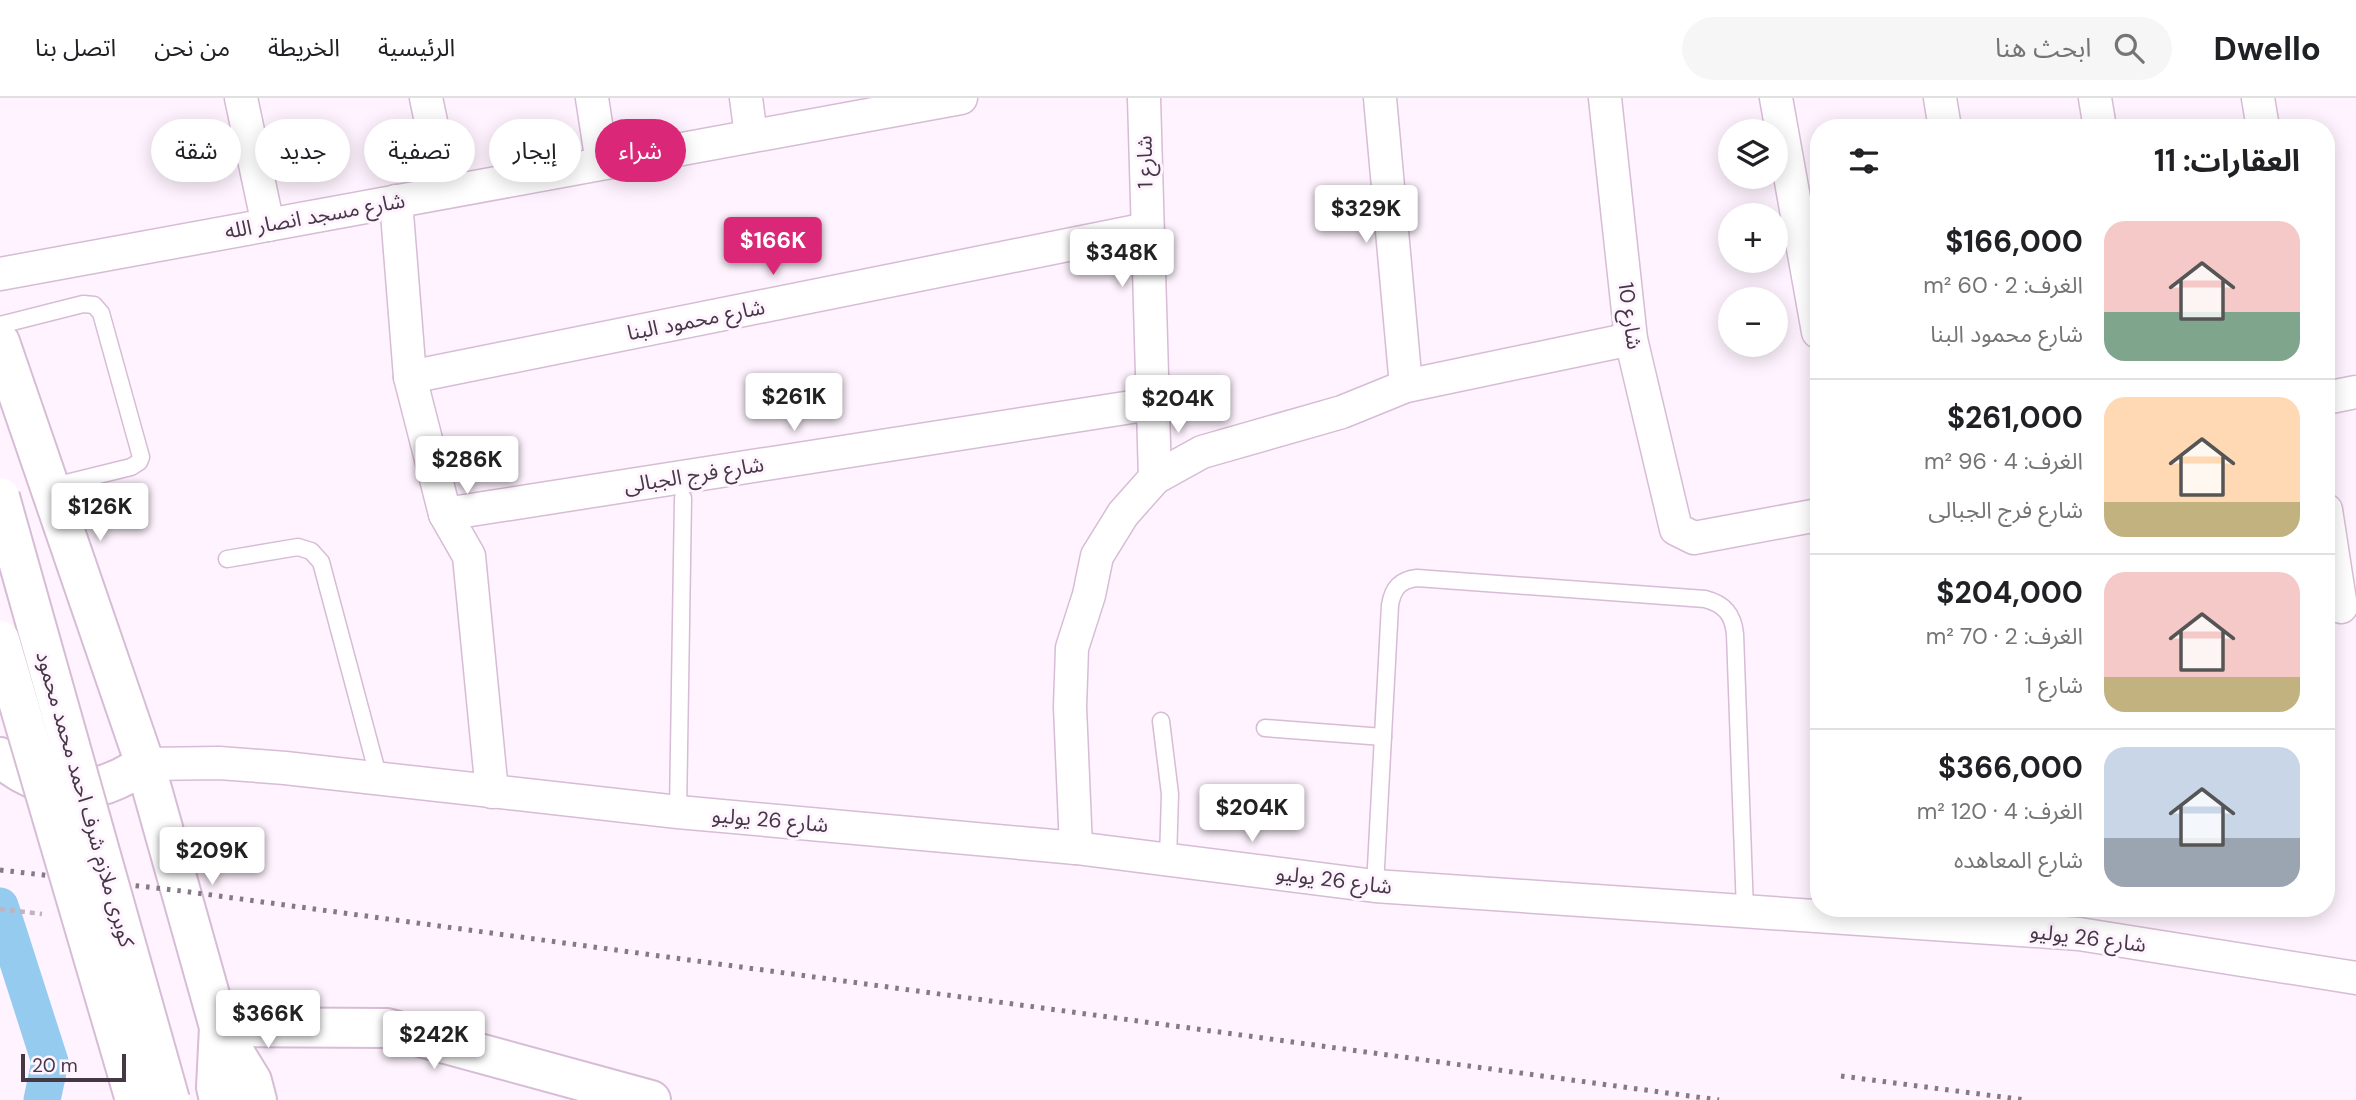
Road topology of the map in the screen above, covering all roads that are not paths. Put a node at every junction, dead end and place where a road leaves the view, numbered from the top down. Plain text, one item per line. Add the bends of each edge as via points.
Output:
1 (241, 98) edge
2 (426, 98) edge
3 (592, 98) edge
4 (746, 98) edge
5 (961, 98) edge
6 (1144, 98) edge
7 (1380, 98) edge
8 (1605, 98) edge
9 (1776, 98) edge
10 (1940, 98) edge
11 (2095, 98) edge
12 (2258, 98) edge
13 (906, 103) edge
14 (595, 119) edge
15 (1944, 119) edge
16 (2098, 119) edge
17 (2262, 119) edge
18 (751, 136) junction
19 (686, 148) edge
20 (595, 164) edge
21 (446, 192) junction
22 (396, 201) junction
23 (268, 225) junction
24 (1147, 229) junction
25 (0, 274) edge
26 (1810, 287) edge
27 (0, 325) edge
28 (1631, 339) junction
29 (0, 342) edge
30 (410, 377) junction
31 (1406, 386) junction
32 (2356, 391) edge
33 (2335, 396) edge
34 (1151, 404) junction
35 (1155, 478) junction
36 (50, 487) junction
37 (0, 497) edge
38 (683, 498) dead end
39 (445, 514) junction
40 (1810, 516) edge
41 (227, 559) dead end
42 (2335, 568) edge
43 (2341, 607) edge
44 (0, 640) edge
45 (1160, 721) dead end
46 (1265, 728) dead end
47 (1382, 737) junction
48 (0, 757) edge
49 (145, 764) junction
50 (379, 779) junction
51 (492, 792) junction
52 (678, 812) junction
53 (1076, 848) junction
54 (1168, 860) junction
55 (1375, 886) junction
56 (1745, 911) junction
57 (1810, 915) edge
58 (1832, 917) edge
59 (2356, 978) edge
60 (219, 1027) junction
61 (135, 1100) edge
62 (170, 1100) edge
63 (219, 1100) edge
64 (257, 1100) edge
65 (651, 1100) edge

1 - 23 street
2 - 21 street
3 - 14 street
4 - 18 street
5 - 13 street, شارع مسجد انصار الله
6 - 24 street, شارع 1
7 - 31 street
8 - 28 street, شارع 10
9 - 26 street
10 - 15 street
11 - 16 street
12 - 17 street
13 - 18 street, شارع مسجد انصار الله
18 - 19 street, شارع مسجد انصار الله
20 - 21 street, شارع مسجد انصار الله
21 - 22 street, شارع مسجد انصار الله
22 - 23 street, شارع مسجد انصار الله
22 - 30 street
23 - 25 street, شارع مسجد انصار الله
24 - 30 street, شارع محمود البنا
24 - 34 street, شارع 1
27 - 36 lane via 83,304 94,305 101,313 141,457 131,467
28 - 31 street
28 - 40 street, شارع 10 via 1676,529 1694,537
29 - 36 main road
30 - 39 street
31 - 35 street via 1342,412 1202,452
32 - 33 street
34 - 35 street, شارع 1
34 - 39 street, شارع فرج الجبالى
35 - 53 street via 1123,514 1097,556 1072,648
36 - 49 main road
37 - 62 main road, كوبرى ملازم شرف احمد محمد محمود, bridge
38 - 52 lane
39 - 51 street via 469,556
41 - 50 lane via 298,547 311,551 321,562
42 - 43 street
44 - 61 main road, كوبرى ملازم شرف احمد محمد محمود, bridge
45 - 54 lane via 1170,794
46 - 47 lane
47 - 55 lane
47 - 56 lane via 1390,605 1392,594 1407,579 1717,602 1734,622
48 - 49 main road via 13,770 45,784 80,788 114,782
49 - 50 street, شارع 26 يوليو via 219,763
49 - 60 main road
50 - 51 street, شارع 26 يوليو
51 - 52 street, شارع 26 يوليو
52 - 53 street, شارع 26 يوليو
53 - 54 street, شارع 26 يوليو
54 - 55 street, شارع 26 يوليو
55 - 56 street, شارع 26 يوليو
56 - 57 street, شارع 26 يوليو
58 - 59 street, شارع 26 يوليو via 2079,934
60 - 63 main road
60 - 64 main road via 252,1081
60 - 65 main road via 387,1028

